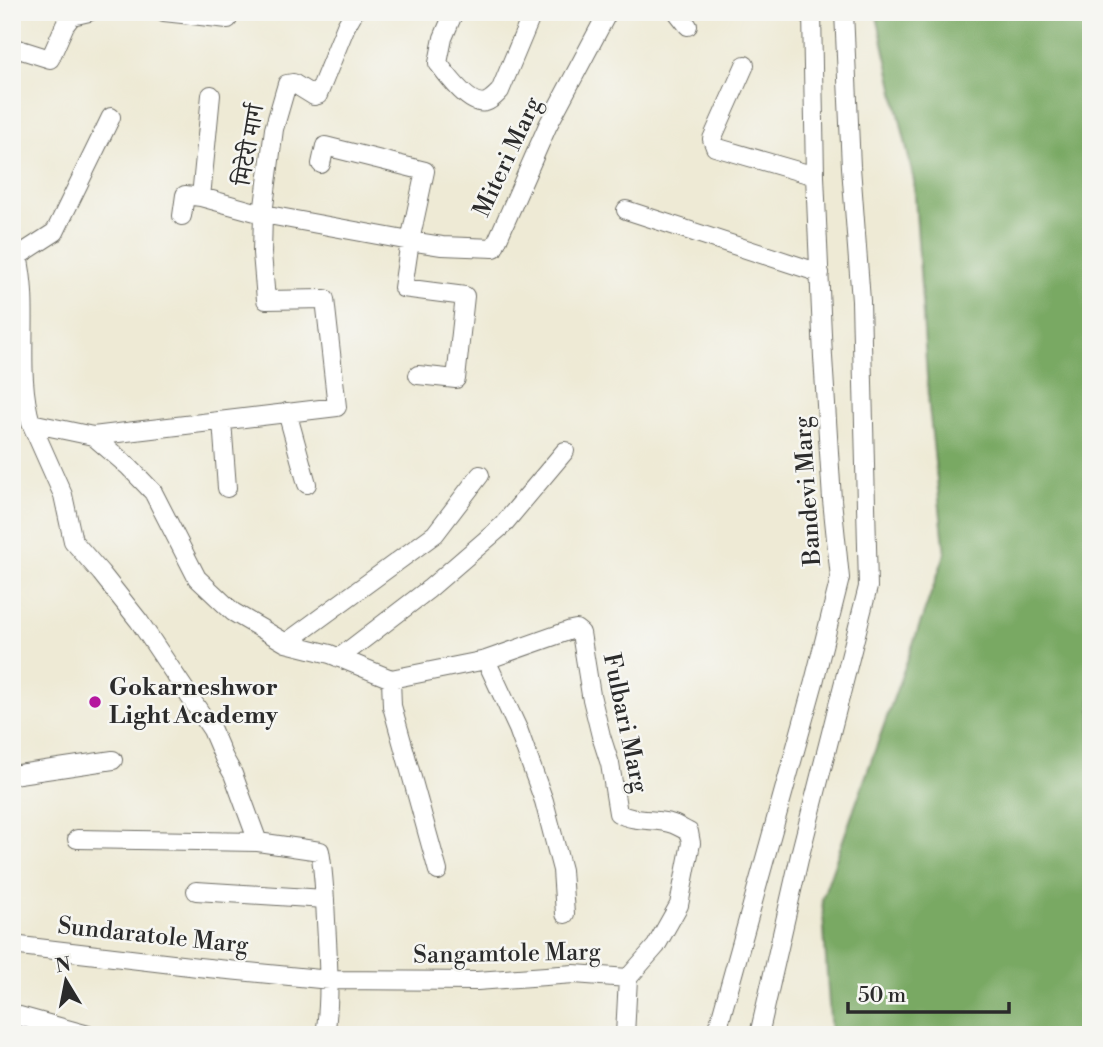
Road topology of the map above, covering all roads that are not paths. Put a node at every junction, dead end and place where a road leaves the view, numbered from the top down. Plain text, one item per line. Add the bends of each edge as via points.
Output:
1 (89, 12) edge
2 (164, 12) edge
3 (354, 12) edge
4 (454, 12) edge
5 (533, 12) edge
6 (608, 12) edge
7 (812, 12) edge
8 (844, 12) edge
9 (228, 19) dead end
10 (12, 47) edge
11 (745, 65) dead end
12 (211, 95) dead end
13 (111, 117) dead end
14 (321, 164) dead end
15 (815, 176) junction
16 (201, 197) junction
17 (626, 210) dead end
18 (263, 214) junction
19 (182, 216) dead end
20 (410, 241) junction
21 (15, 255) edge
22 (820, 273) junction
23 (418, 375) dead end
24 (287, 412) junction
25 (222, 421) junction
26 (31, 423) junction
27 (93, 436) junction
28 (565, 451) dead end
29 (480, 475) dead end
30 (307, 484) dead end
31 (227, 488) dead end
32 (286, 643) junction
33 (339, 657) junction
34 (486, 660) junction
35 (391, 679) junction
36 (113, 760) dead end
37 (12, 775) edge
38 (77, 839) dead end
39 (258, 842) junction
40 (438, 872) dead end
41 (196, 891) dead end
42 (325, 899) junction
43 (565, 914) dead end
44 (12, 944) edge
45 (628, 978) junction
46 (330, 980) junction
47 (12, 1014) edge
48 (88, 1035) edge
49 (325, 1035) edge
50 (625, 1035) edge
51 (716, 1035) edge
52 (759, 1035) edge

1 - 10 street via 72,16 50,59
2 - 9 street
3 - 18 street, मिटेरी मार्ग via 318,94 287,84 274,129
4 - 5 street via 438,63 455,85 484,103 500,91
6 - 20 street, Miteri Marg via 548,125 494,248
7 - 15 street, Bandevi Marg
8 - 52 street via 861,301 868,587
11 - 15 street via 713,144
12 - 16 street
13 - 21 street via 55,232
14 - 20 street via 325,146 425,171
15 - 22 street, Bandevi Marg
16 - 18 street, Miteri Marg
16 - 19 street via 185,195
17 - 22 street
18 - 20 street, Miteri Marg
18 - 24 street via 267,300 325,299 337,407
20 - 23 street via 403,288 465,296 456,379
21 - 26 street via 23,276 23,376
22 - 51 street, Bandevi Marg via 840,578
24 - 25 street
24 - 30 street
25 - 27 street
25 - 31 street
26 - 27 street
26 - 39 street via 63,495 73,541 139,621 212,730
27 - 32 street via 153,492 197,578 233,612
28 - 33 street via 502,526
29 - 32 street via 435,534
32 - 33 street
33 - 35 street
34 - 35 street, Fulbari Marg
34 - 43 street via 544,801 562,870
34 - 45 street, Fulbari Marg via 571,630 581,633 618,813 673,824 689,832 679,905 656,946
35 - 40 street via 392,706
36 - 37 street
38 - 39 street
39 - 42 street via 320,850
41 - 42 street
42 - 46 street
44 - 46 street, Sundaratole Marg
45 - 46 street, Sangamtole Marg via 574,974 477,981
45 - 50 street, Sangamtole Marg
46 - 49 street
47 - 48 street

